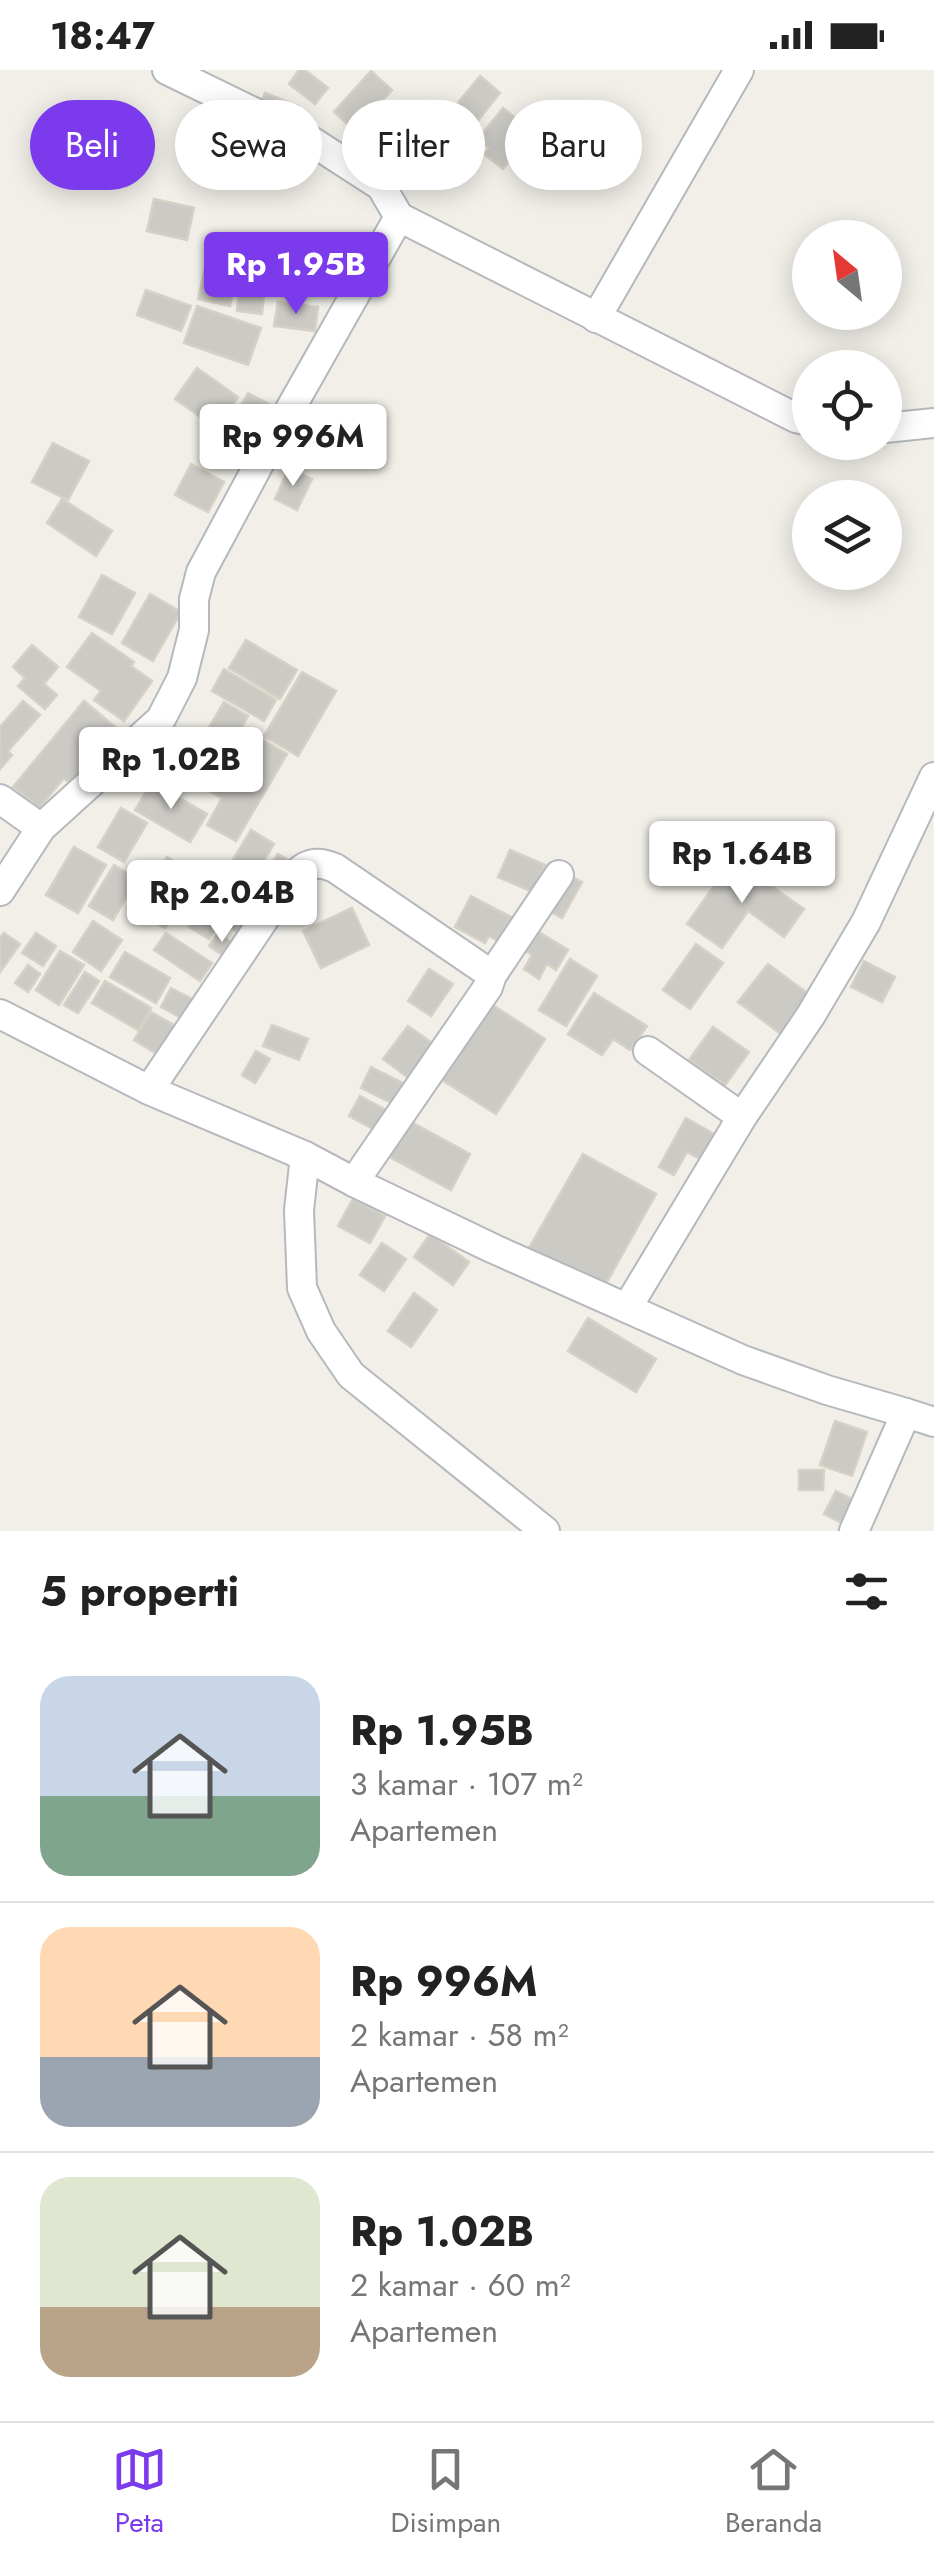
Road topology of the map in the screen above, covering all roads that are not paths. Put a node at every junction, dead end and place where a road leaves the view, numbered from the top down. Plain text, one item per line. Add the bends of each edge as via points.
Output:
1 (168, 70) edge
2 (738, 70) edge
3 (399, 217) junction
4 (596, 318) junction
5 (792, 416) edge
6 (934, 422) edge
7 (902, 426) edge
8 (934, 777) edge
9 (0, 799) edge
10 (41, 828) junction
11 (560, 875) dead end
12 (0, 891) edge
13 (492, 975) junction
14 (0, 1014) edge
15 (648, 1051) dead end
16 (148, 1090) junction
17 (742, 1117) junction
18 (305, 1156) junction
19 (354, 1182) junction
20 (627, 1308) junction
21 (906, 1413) junction
22 (934, 1422) edge
23 (545, 1531) edge
24 (854, 1531) edge

1 - 3 street via 305,137 380,186
2 - 4 street
3 - 4 street
3 - 10 street via 201,572 194,630 170,705
4 - 5 street
6 - 7 street
8 - 17 street via 866,922
9 - 10 street
10 - 12 street
11 - 13 street
13 - 16 street via 335,868 314,862 298,872
13 - 19 street
14 - 16 street
15 - 17 street
16 - 18 street
17 - 20 street
18 - 19 street
18 - 23 street via 298,1210 302,1288 320,1330 351,1375
19 - 20 street
20 - 21 street via 743,1360
21 - 22 street
21 - 24 street

